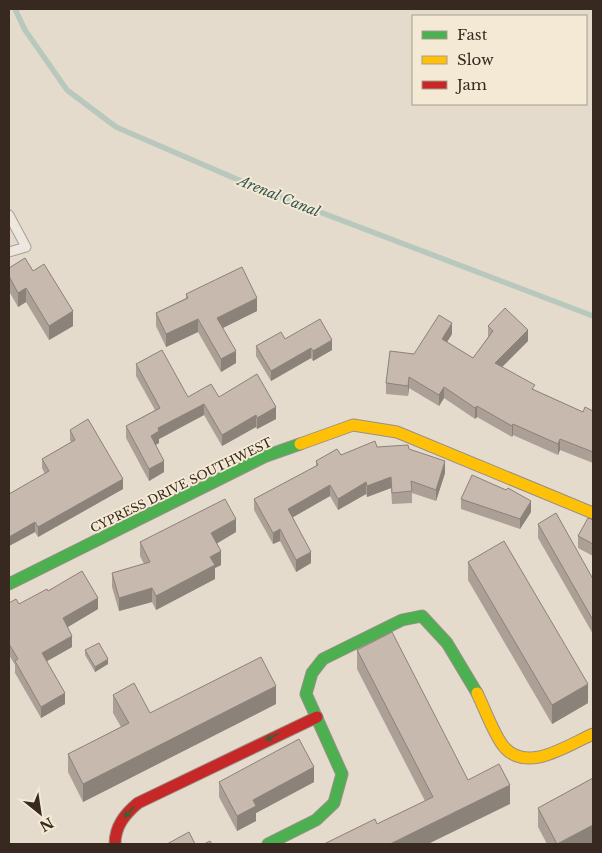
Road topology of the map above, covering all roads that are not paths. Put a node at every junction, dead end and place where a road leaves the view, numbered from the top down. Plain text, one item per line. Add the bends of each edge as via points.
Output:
1 (9, 215) edge
2 (9, 252) edge
3 (593, 513) edge
4 (9, 584) edge
5 (316, 717) junction
6 (593, 734) edge
7 (115, 842) edge
8 (268, 844) edge

1 - 2 lane via 26,247
3 - 4 street, CYPRESS DRIVE SOUTHWEST via 397,432 353,425 266,456
5 - 6 street via 306,694 312,672 323,659 402,620 422,616 436,626 449,642 504,748 518,758 535,759
5 -> 7 street via 138,803 118,825
5 - 8 street via 342,774 334,803 316,820

